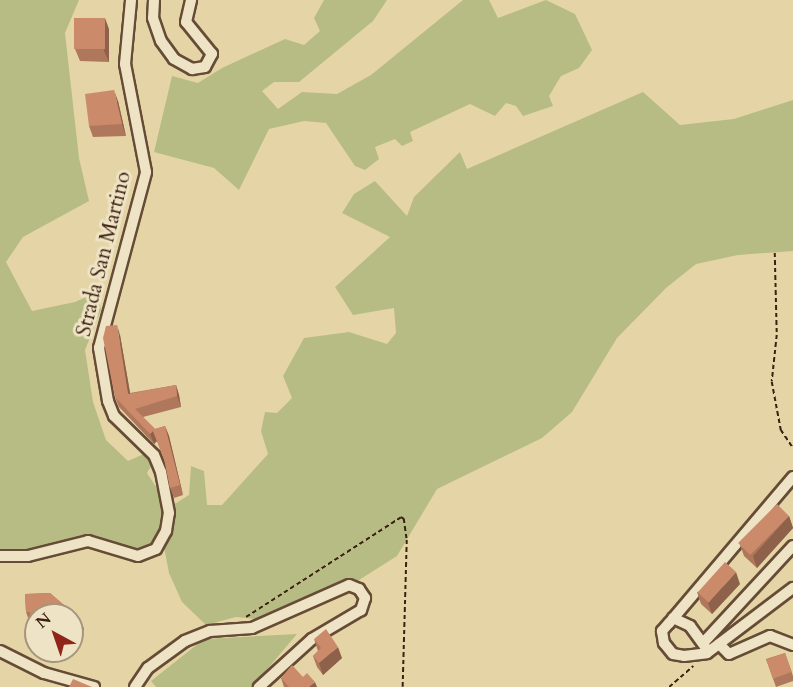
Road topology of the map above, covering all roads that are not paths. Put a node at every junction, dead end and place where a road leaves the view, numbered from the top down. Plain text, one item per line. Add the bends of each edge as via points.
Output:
1 (131, 0) edge
2 (154, 0) edge
3 (191, 0) edge
4 (793, 477) edge
5 (793, 546) edge
6 (0, 556) edge
7 (793, 588) edge
8 (673, 618) junction
9 (719, 644) junction
10 (793, 645) edge
11 (706, 647) junction
12 (0, 651) edge
13 (94, 687) edge
14 (135, 687) edge
15 (258, 687) edge

1 - 6 street, Strada San Martino via 125,64 146,172 99,348 114,416 154,455 161,472 169,513 166,531 156,549 138,556 88,542 28,556
2 - 3 street via 153,18 161,41 174,59 192,69 205,67 212,54 186,22
4 - 8 street
5 - 11 street
7 - 9 street
8 - 11 street via 690,627
8 - 11 street via 662,631 664,643 673,654 696,657
9 - 10 street via 729,654 770,636
9 - 11 street
12 - 13 street via 44,673
14 - 15 street via 148,668 185,641 210,631 252,628 349,585 359,589 365,598 361,610 312,639

